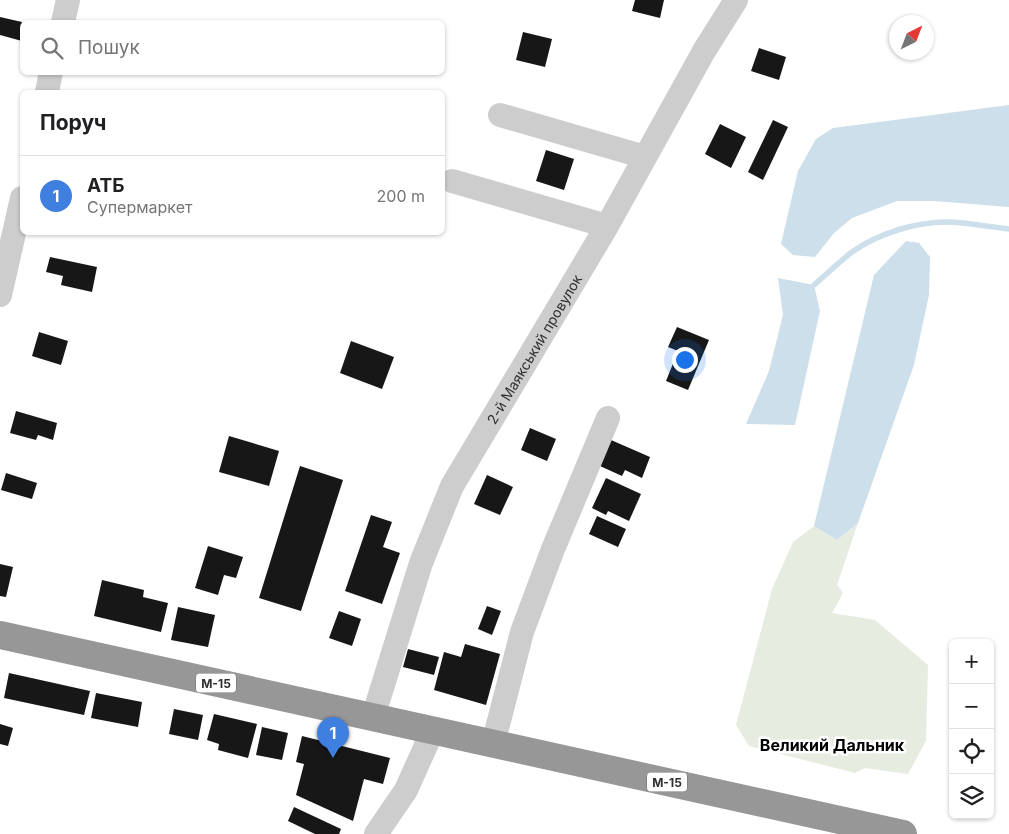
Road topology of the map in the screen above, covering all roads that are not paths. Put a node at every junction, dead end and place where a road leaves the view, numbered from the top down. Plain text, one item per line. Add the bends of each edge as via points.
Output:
1 (68, 0) edge
2 (736, 0) edge
3 (63, 20) edge
4 (51, 75) edge
5 (48, 90) edge
6 (500, 115) dead end
7 (645, 157) junction
8 (452, 181) dead end
9 (20, 207) edge
10 (607, 226) junction
11 (0, 295) edge
12 (608, 418) dead end
13 (0, 635) edge
14 (373, 717) junction
15 (433, 730) junction
16 (493, 744) junction
17 (376, 834) edge
18 (903, 834) edge

1 - 3 street
2 - 7 street, 2-й Маякський провулок
4 - 5 street
6 - 7 street
7 - 10 street, 2-й Маякський провулок
8 - 10 street
9 - 11 street
10 - 14 street, 2-й Маякський провулок via 452,486 421,563
12 - 16 street via 522,632
13 - 14 highway, М-15
14 - 15 highway, М-15
15 - 16 highway, М-15
15 - 17 street via 406,790
16 - 18 highway, М-15

